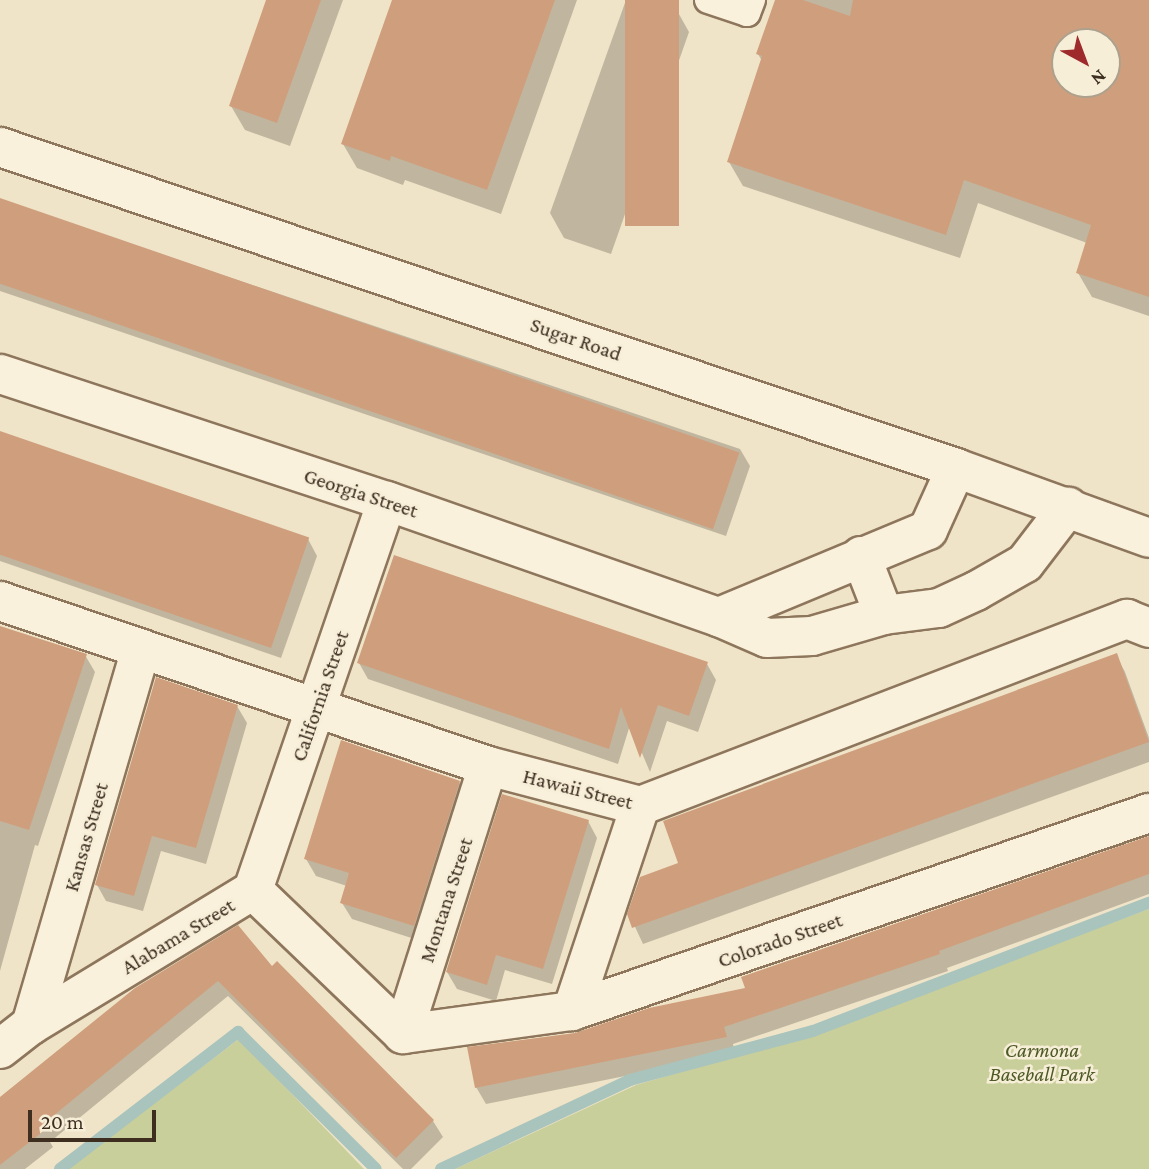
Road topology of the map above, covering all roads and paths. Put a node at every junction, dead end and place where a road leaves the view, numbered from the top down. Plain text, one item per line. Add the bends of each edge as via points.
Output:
1 (708, 0) edge
2 (752, 0) edge
3 (0, 147) edge
4 (0, 374) edge
5 (956, 468) junction
6 (387, 501) junction
7 (1068, 506) junction
8 (1149, 538) edge
9 (861, 556) junction
10 (0, 601) edge
11 (884, 615) junction
12 (719, 617) junction
13 (1148, 628) edge
14 (141, 649) junction
15 (315, 710) junction
16 (488, 766) junction
17 (640, 806) junction
18 (1149, 813) edge
19 (253, 890) junction
20 (572, 1011) junction
21 (32, 1025) junction
22 (403, 1034) junction
23 (0, 1049) edge

1 - 2 lane via 747,13
3 - 5 street, Sugar Road
4 - 6 street, Georgia Street
5 - 7 street, Sugar Road
5 - 9 street via 928,530
6 - 12 street, Georgia Street
6 - 15 street, California Street
7 - 8 street, Sugar Road
7 - 11 street via 1025,562 1005,574 939,608
9 - 11 street
9 - 12 street
10 - 14 street, Hawaii Street
11 - 12 street, Georgia Street via 812,636 767,638
13 - 17 street, Hawaii Street via 1127,619
14 - 15 street, Hawaii Street
14 - 21 street, Kansas Street
15 - 16 street, Hawaii Street
15 - 19 street, California Street
16 - 17 street, Hawaii Street
16 - 22 street, Montana Street
17 - 20 street
18 - 20 street, Colorado Street
19 - 21 street, Alabama Street
19 - 22 street, Alabama Street
20 - 22 street, Colorado Street
21 - 23 street, Alabama Street

